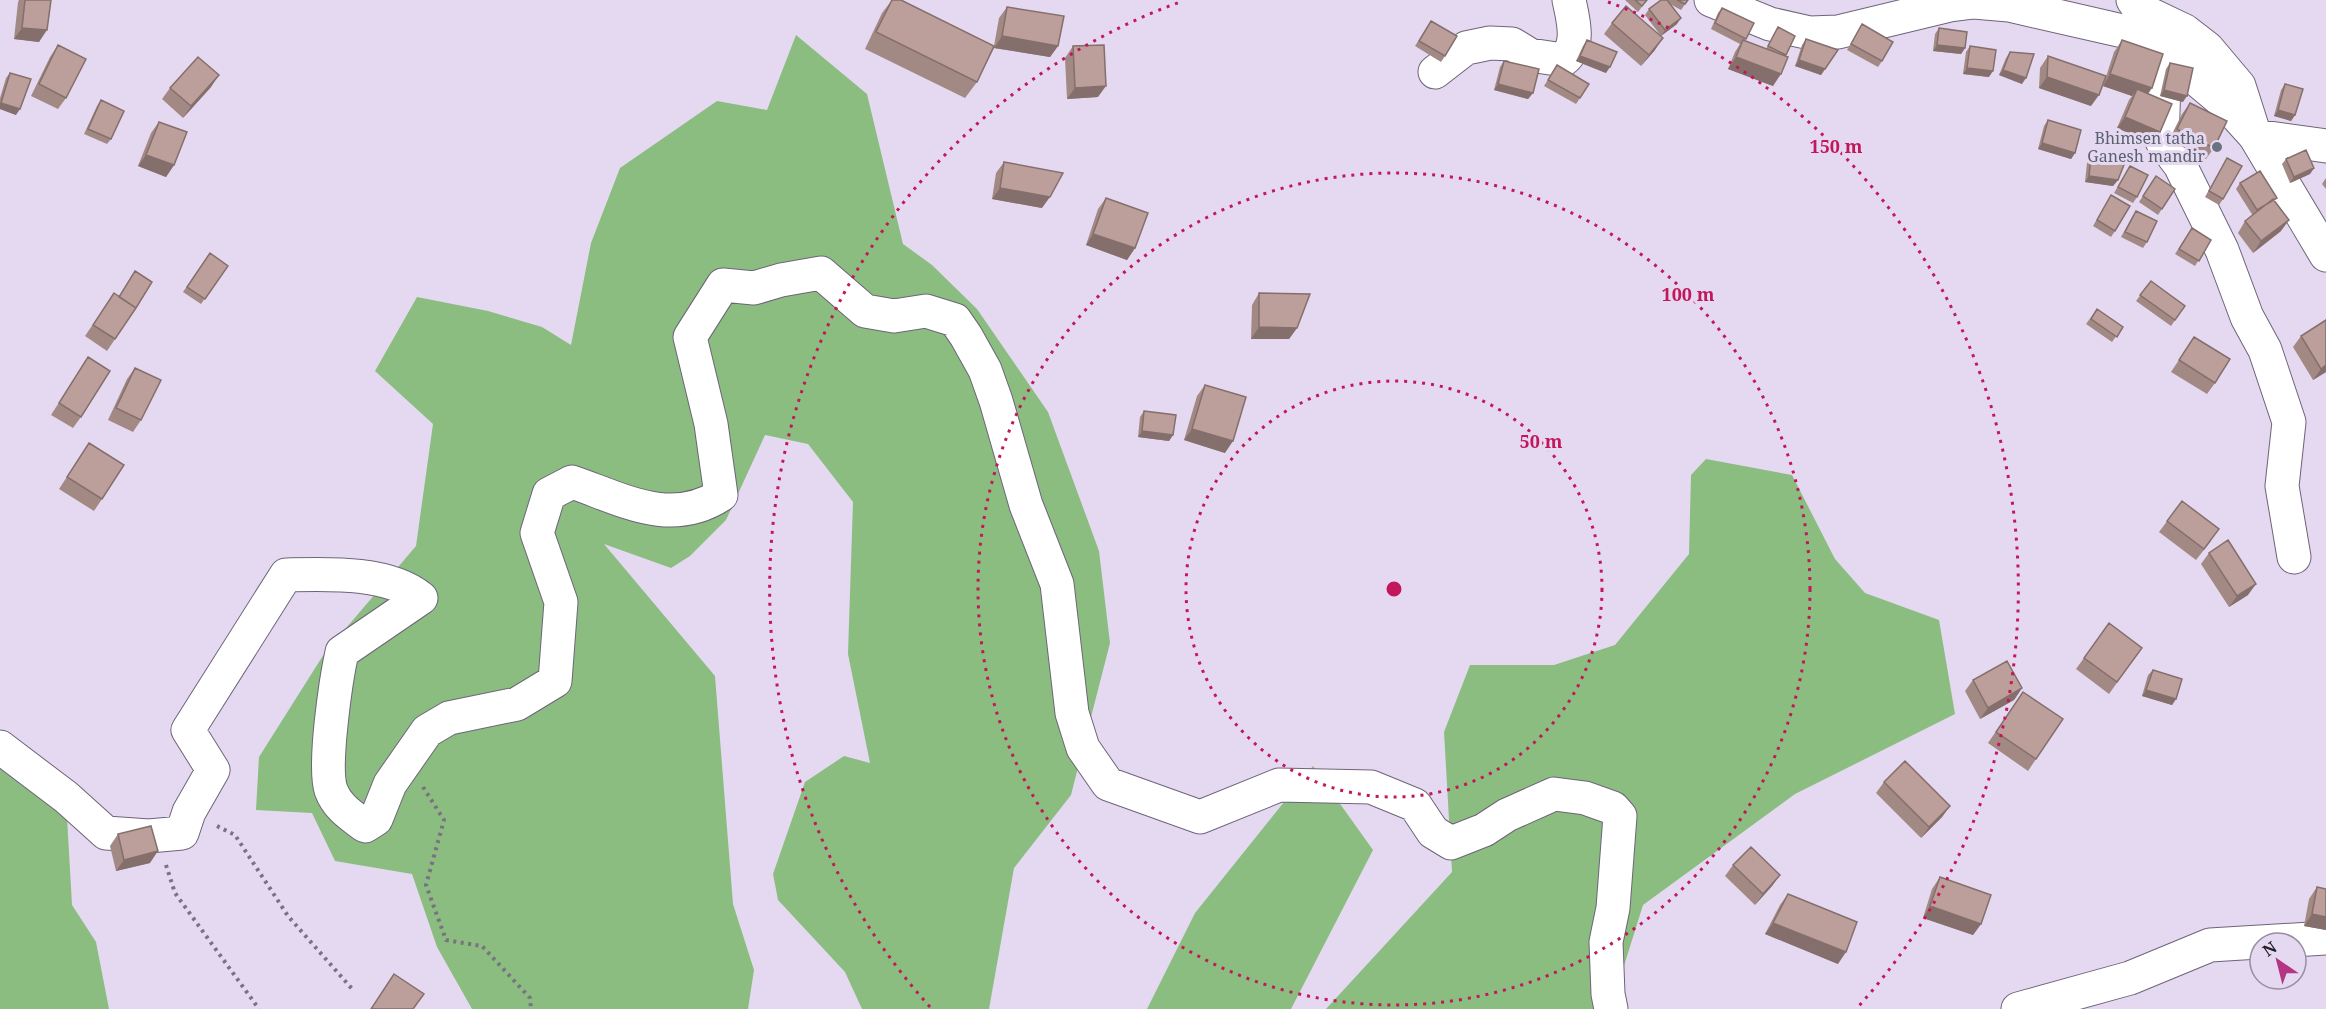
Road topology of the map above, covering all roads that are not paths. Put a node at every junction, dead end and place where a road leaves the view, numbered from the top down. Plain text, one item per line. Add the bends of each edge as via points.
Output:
1 (1569, 0) edge
2 (1711, 0) edge
3 (2133, 0) edge
4 (2165, 53) junction
5 (1434, 72) dead end
6 (2255, 136) junction
7 (2326, 146) edge
8 (2326, 255) edge
9 (2294, 557) dead end
10 (0, 747) edge
11 (2326, 938) edge
12 (1611, 1009) edge
13 (2018, 1009) edge

1 - 5 street via 1574,38 1563,60 1530,55 1512,44 1490,43 1466,48
2 - 4 street via 1770,24 1810,33 1838,32 1950,5 2009,5 2127,32
3 - 6 street via 2139,9 2185,31 2207,48 2239,86
4 - 6 street via 2226,104
4 - 9 street via 2162,141 2180,165 2222,250 2247,317 2265,350 2289,422 2282,486
6 - 7 street
6 - 8 street
10 - 12 street via 106,833 182,833 213,770 188,730 286,575 374,579 408,588 421,598 342,652 328,769 331,790 341,808 365,826 376,819 390,784 427,731 448,717 517,704 555,681 561,602 537,533 549,494 572,482 658,511 687,508 722,495 711,424 690,337 723,285 754,288 821,273 865,311 894,316 926,311 954,320 966,336 985,370 1022,495 1057,584 1072,713 1083,748 1108,784 1200,817 1279,785 1371,788 1415,805 1433,832 1451,843 1554,795 1585,798 1613,808 1620,816 1613,908 1606,942
11 - 13 street via 2210,945 2130,978

